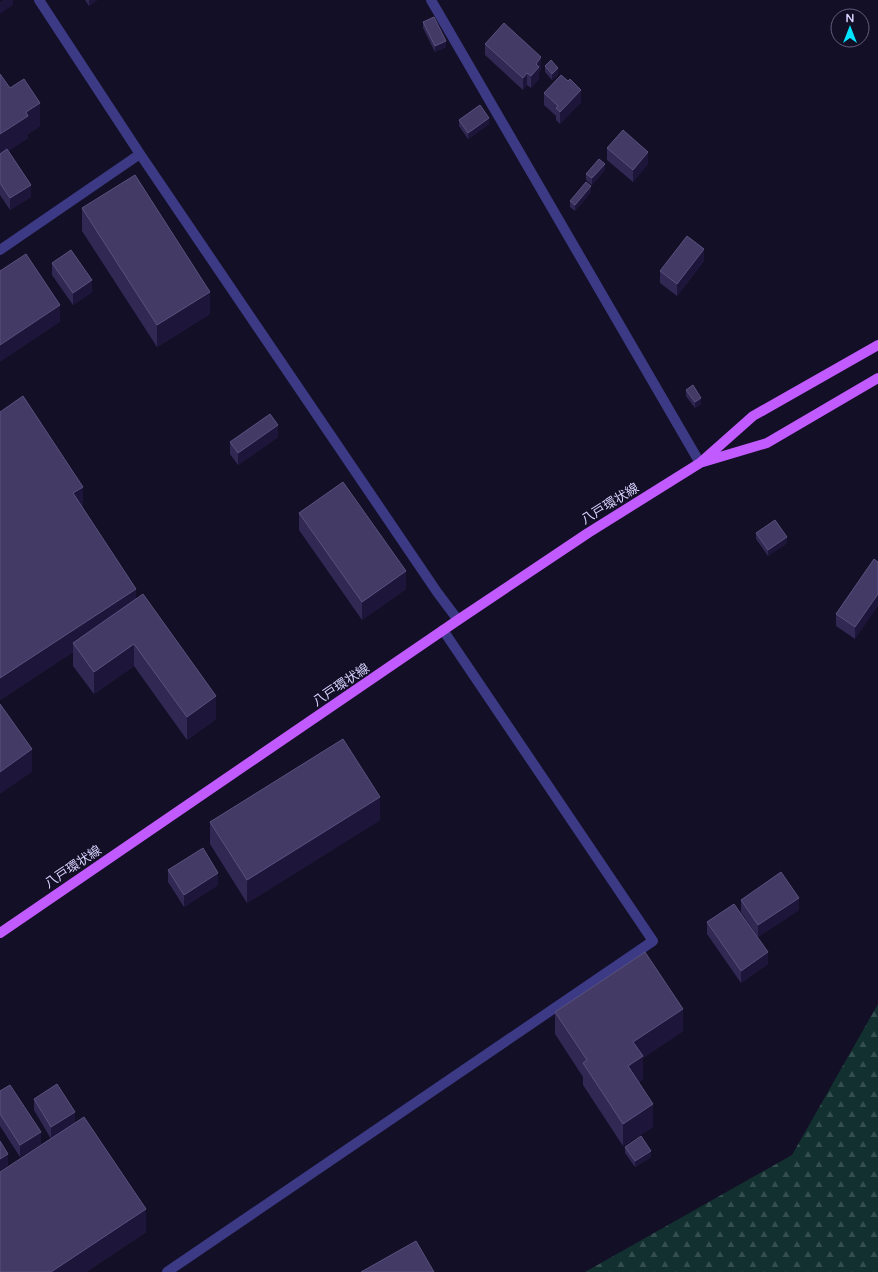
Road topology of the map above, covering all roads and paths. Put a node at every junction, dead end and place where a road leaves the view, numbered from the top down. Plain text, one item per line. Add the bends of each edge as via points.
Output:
1 (40, 0) edge
2 (431, 0) edge
3 (140, 154) junction
4 (0, 250) edge
5 (878, 345) edge
6 (878, 378) edge
7 (700, 463) junction
8 (458, 620) junction
9 (444, 630) junction
10 (0, 933) edge
11 (167, 1272) edge

1 - 3 street
2 - 7 street
3 - 4 street
3 - 8 street
5 - 7 main road, 八戸環状線 via 753,416
6 - 7 main road, 八戸環状線 via 767,443
7 - 8 main road, 八戸環状線 via 588,533
8 - 9 main road, 八戸環状線
9 - 10 main road, 八戸環状線
9 - 11 street via 653,941

